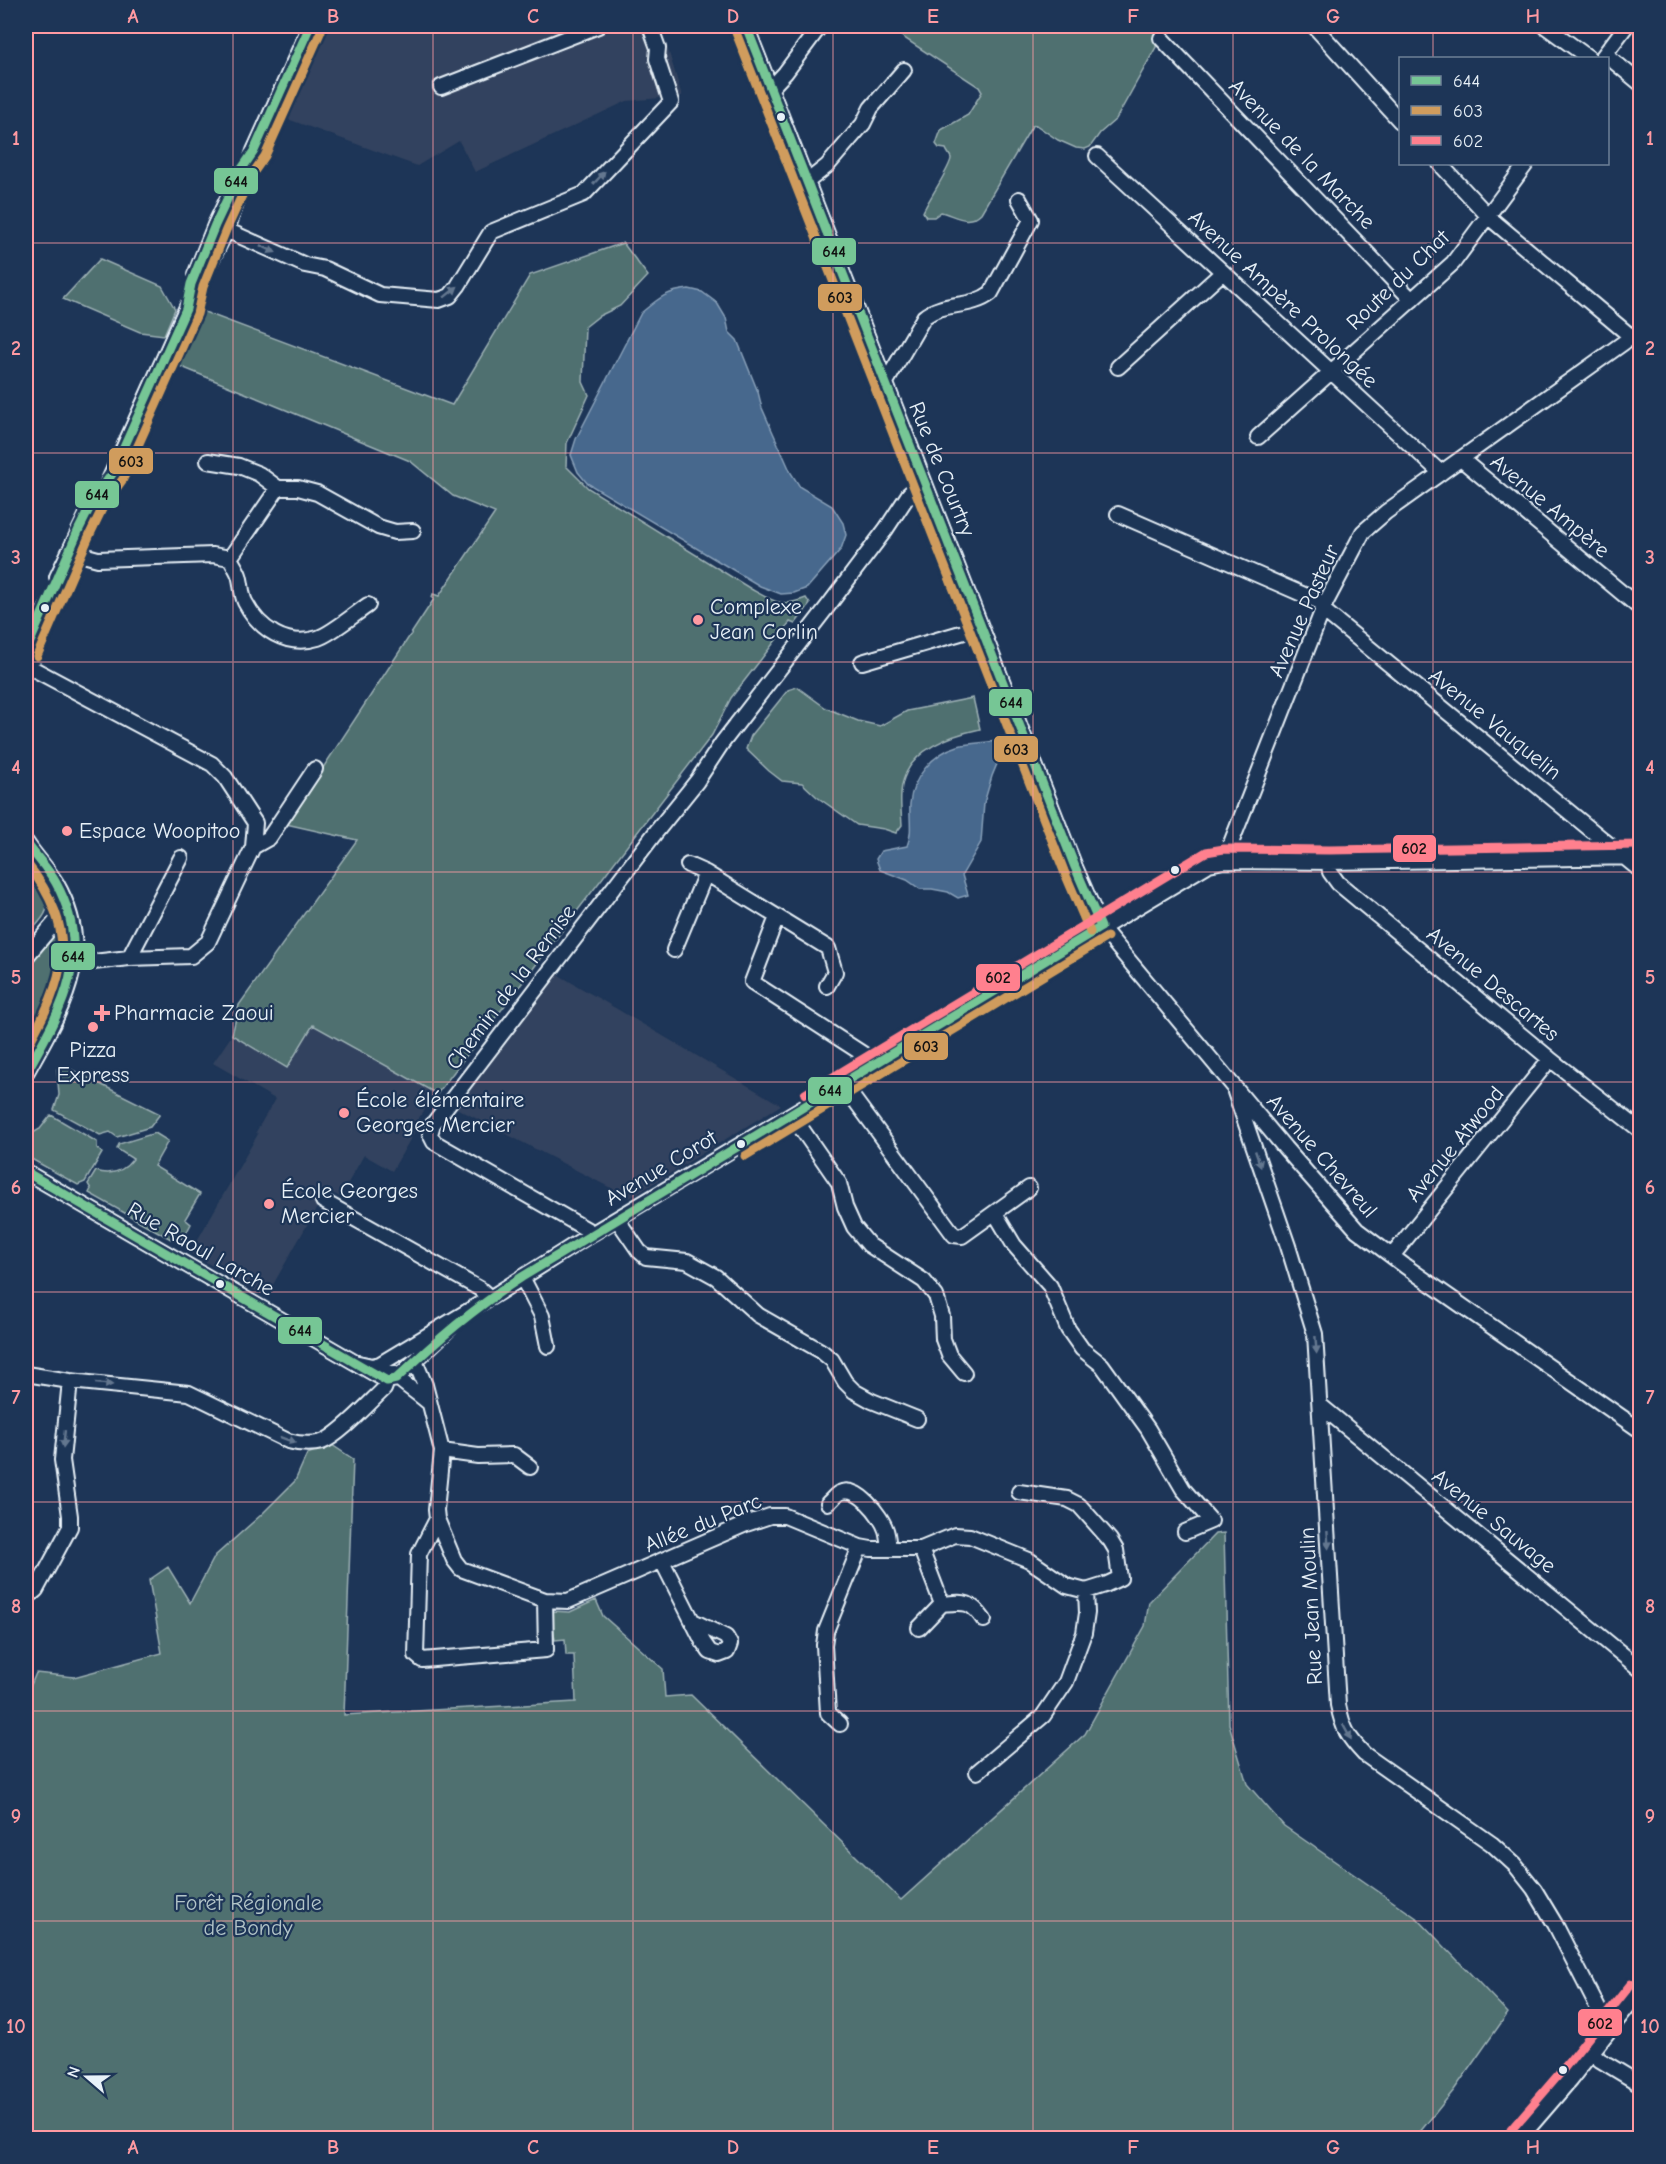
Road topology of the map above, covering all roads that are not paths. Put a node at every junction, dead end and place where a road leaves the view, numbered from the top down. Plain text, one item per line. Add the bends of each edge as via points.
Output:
1 (310, 26) edge
2 (650, 26) edge
3 (746, 26) edge
4 (820, 26) edge
5 (1314, 26) edge
6 (1545, 26) edge
7 (1626, 26) edge
8 (589, 27) edge
9 (1161, 38) dead end
10 (1604, 56) edge
11 (1588, 57) edge
12 (1609, 60) edge
13 (904, 70) dead end
14 (1641, 83) edge
15 (441, 87) dead end
16 (770, 89) junction
17 (1399, 118) edge
18 (1097, 156) dead end
19 (1441, 165) edge
20 (1525, 165) edge
21 (808, 181) junction
22 (1019, 199) dead end
23 (1487, 216) junction
24 (221, 228) junction
25 (1223, 272) junction
26 (1412, 300) junction
27 (1638, 337) edge
28 (1118, 367) dead end
29 (1332, 372) junction
30 (885, 384) junction
31 (1258, 437) dead end
32 (1461, 459) junction
33 (208, 461) dead end
34 (1441, 474) junction
35 (924, 481) junction
36 (278, 488) junction
37 (1118, 514) dead end
38 (413, 531) dead end
39 (74, 553) junction
40 (231, 558) junction
41 (368, 605) dead end
42 (1324, 607) junction
43 (1641, 608) edge
44 (981, 627) junction
45 (26, 651) edge
46 (862, 662) dead end
47 (26, 665) edge
48 (315, 769) dead end
49 (26, 842) edge
50 (253, 847) junction
51 (1623, 857) junction
52 (1641, 857) edge
53 (181, 858) dead end
54 (1224, 861) junction
55 (1329, 862) junction
56 (688, 865) dead end
57 (1641, 870) edge
58 (706, 873) junction
59 (67, 908) junction
60 (777, 917) junction
61 (1101, 927) junction
62 (674, 950) dead end
63 (26, 957) edge
64 (129, 958) junction
65 (75, 964) junction
66 (826, 986) dead end
67 (1550, 1059) junction
68 (876, 1064) junction
69 (26, 1074) edge
70 (843, 1084) junction
71 (1233, 1084) junction
72 (792, 1115) junction
73 (1263, 1122) junction
74 (1641, 1130) edge
75 (1248, 1131) junction
76 (26, 1172) edge
77 (1029, 1188) dead end
78 (323, 1201) dead end
79 (995, 1213) junction
80 (617, 1219) junction
81 (593, 1233) junction
82 (1392, 1256) junction
83 (522, 1277) junction
84 (490, 1298) junction
85 (421, 1338) junction
86 (548, 1346) dead end
87 (415, 1361) junction
88 (354, 1362) junction
89 (380, 1364) junction
90 (963, 1373) dead end
91 (26, 1374) edge
92 (391, 1380) junction
93 (70, 1381) junction
94 (430, 1404) junction
95 (1321, 1406) junction
96 (917, 1419) dead end
97 (1641, 1430) edge
98 (442, 1451) junction
99 (530, 1467) dead end
100 (1019, 1492) dead end
101 (828, 1503) dead end
102 (437, 1519) junction
103 (1185, 1532) dead end
104 (860, 1547) junction
105 (889, 1549) junction
106 (921, 1549) junction
107 (662, 1561) junction
108 (1086, 1591) junction
109 (26, 1597) edge
110 (545, 1600) junction
111 (942, 1604) junction
112 (984, 1620) dead end
113 (693, 1621) dead end
114 (919, 1628) dead end
115 (1641, 1669) edge
116 (840, 1725) dead end
117 (977, 1772) dead end
118 (1641, 1991) edge
119 (1609, 2030) junction
120 (1592, 2053) junction
121 (1641, 2084) edge
122 (1520, 2139) edge

1 - 24 street via 242,170
24 -> 2 street via 304,266 325,268 380,295 439,300 450,296 491,232 584,194 671,102
3 - 16 street, Rue de Courtry
4 - 16 street
5 - 17 street
6 - 11 street
7 - 10 street
8 - 15 street
9 - 26 street, Avenue de la Marche
12 - 14 street
13 - 21 street via 871,108 863,124
16 - 21 street, Rue de Courtry
18 - 25 street, Avenue Ampère Prolongée
19 - 23 street
20 - 23 street, Route du Chat
21 - 30 street, Rue de Courtry
22 - 30 street via 1031,220 991,293 983,300 933,310 924,317
23 - 26 street, Route du Chat via 1453,263
23 - 27 street
24 - 39 street via 191,284 186,309
25 - 28 street
25 - 29 street, Avenue Ampère Prolongée
26 - 29 street, Route du Chat
27 - 32 street, Avenue Pasteur
29 - 31 street, Route du Chat
29 - 34 street, Avenue Ampère Prolongée
30 - 35 street, Rue de Courtry
32 - 34 street, Avenue Pasteur
32 - 43 street, Avenue Ampère
33 - 36 street via 239,466
34 - 42 street, Avenue Pasteur via 1363,532
35 - 44 street, Rue de Courtry
35 - 81 street, Chemin de la Remise via 909,494 722,743 698,781 433,1124 430,1134 434,1142
36 - 38 street via 318,493 378,527 395,532
36 - 40 street
37 - 42 street, Avenue Vauquelin
39 - 40 street via 98,559 213,555
39 - 45 street
40 - 41 street via 252,615 266,630 282,638 320,638
42 - 51 street, Avenue Vauquelin
42 - 54 street, Avenue Pasteur
44 - 46 street
44 - 61 street, Rue de Courtry
47 - 50 street via 212,764 255,823
48 - 50 street via 269,837
49 - 59 street via 57,885
50 - 64 street via 208,942 191,956
51 - 52 street
51 - 55 street
51 - 57 street, Avenue Vauquelin
53 - 64 street
54 - 55 street
54 - 61 street via 1209,864
55 - 67 street, Avenue Descartes via 1330,872 1338,883
56 - 58 street
58 - 60 street
58 - 62 street
59 - 63 street
59 - 65 street via 73,926
60 - 66 street via 828,948 836,972
60 - 68 street via 752,982
61 - 68 street, Avenue Corot
61 - 71 street, Avenue Chevreul
64 - 65 street
65 - 69 street via 61,1007
67 - 74 street, Avenue Descartes
67 - 82 street, Avenue Atwood
68 - 70 street, Avenue Corot
70 - 72 street, Avenue Corot
70 - 79 street via 954,1235 962,1236
71 - 73 street, Avenue Chevreul
71 - 75 street, Rue Jean Moulin
72 - 80 street, Avenue Corot
72 - 90 street via 839,1183 854,1227 869,1245 924,1281 936,1296 943,1339 949,1356
73 - 75 street via 1256,1121
73 - 82 street, Avenue Chevreul via 1337,1210
75 -> 95 street, Rue Jean Moulin via 1315,1334
76 - 88 street, Rue Raoul Larche
77 - 79 street
78 - 84 street
79 - 103 street via 1014,1245 1050,1286 1068,1329 1102,1365 1148,1429 1183,1489 1211,1521
80 - 81 street, Avenue Corot
80 - 96 street via 646,1257 687,1261 716,1277 758,1315 832,1360 854,1391
81 - 83 street, Avenue Corot
82 - 97 street, Avenue Chevreul
83 - 84 street, Avenue Corot
83 - 86 street via 542,1316
84 - 85 street, Avenue Corot
84 - 87 street, Avenue Corot
85 - 89 street, Avenue Corot
85 - 92 street via 415,1350 391,1368
87 - 92 street, Avenue Corot
87 - 94 street, Allée du Parc
88 - 89 street
88 - 92 street, Rue Raoul Larche
89 - 92 street
91 - 93 street
93 -> 92 street via 189,1393 288,1442 300,1444 321,1442 332,1436
92 - 94 street via 418,1392
93 -> 109 street via 62,1460 70,1527 36,1590
94 - 98 street, Allée du Parc
95 - 115 street, Avenue Sauvage
95 -> 119 street, Rue Jean Moulin via 1342,1726 1364,1754 1492,1844 1515,1865 1555,1924
98 - 99 street via 514,1455
98 - 102 street, Allée du Parc
100 - 108 street via 1067,1499 1079,1505 1110,1540 1116,1550 1120,1578
101 - 105 street via 840,1493 862,1497 886,1530
102 - 110 street, Allée du Parc via 461,1569
102 - 110 street via 419,1554 416,1655 422,1660 546,1650
104 - 105 street, Allée du Parc
104 - 107 street, Allée du Parc via 785,1516 770,1516
104 - 116 street via 824,1645 828,1713
105 - 106 street, Allée du Parc
106 - 108 street, Allée du Parc via 955,1535 970,1536 1029,1560 1068,1586
106 - 111 street
107 - 110 street, Allée du Parc via 568,1601
107 - 113 street
108 - 117 street via 1084,1633 1066,1682 1043,1716
111 - 112 street via 965,1602 974,1606
111 - 114 street
118 - 119 street
119 - 120 street
120 - 121 street
120 - 122 street

